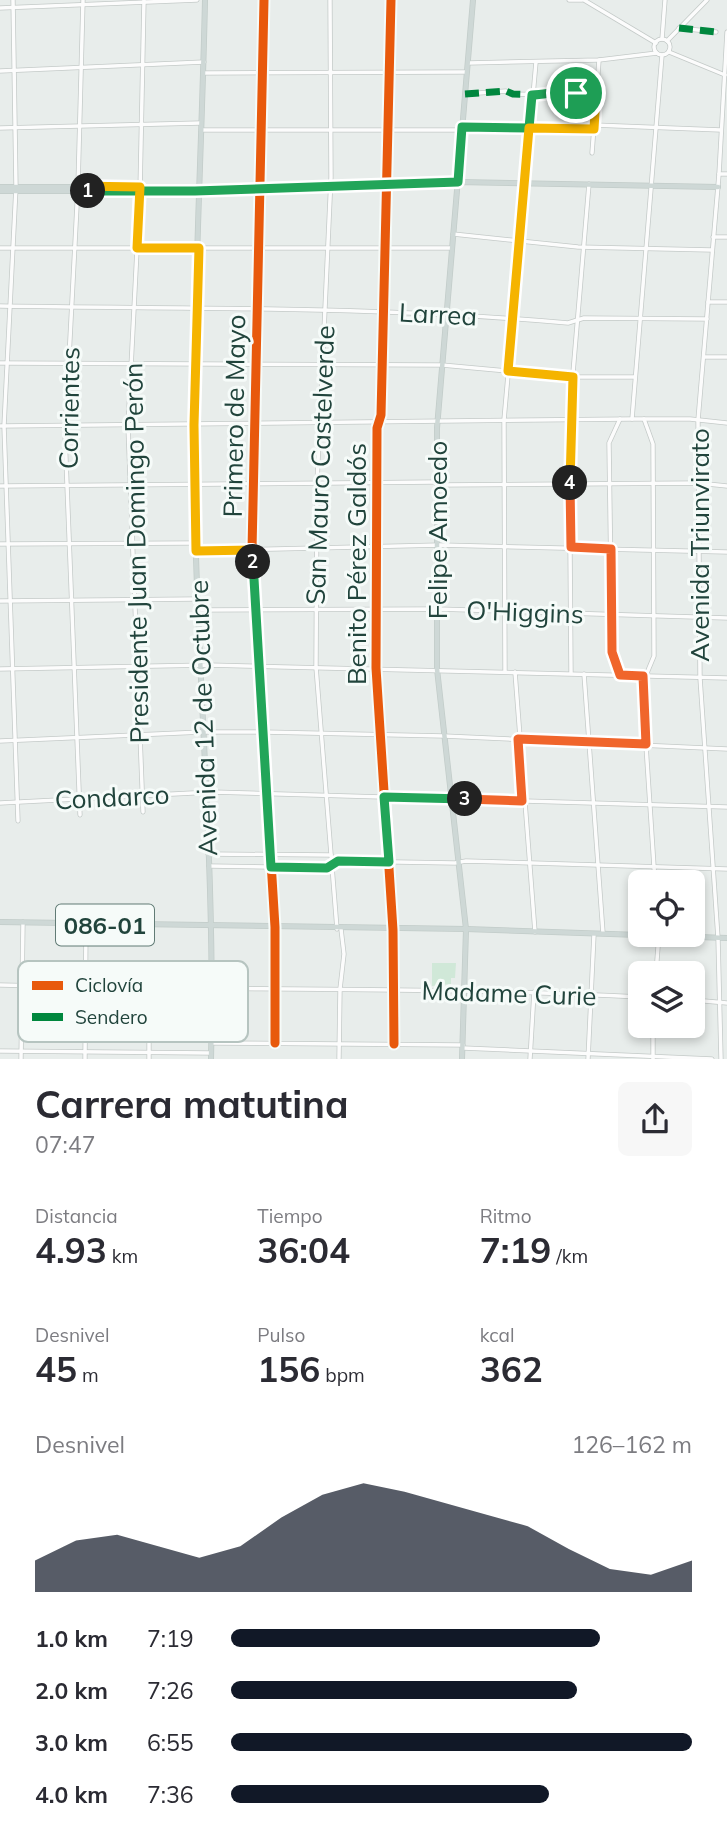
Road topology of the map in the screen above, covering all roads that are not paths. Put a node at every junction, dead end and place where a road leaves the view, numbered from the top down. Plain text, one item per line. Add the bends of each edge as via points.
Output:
1 (13, 0) edge
2 (197, 0) edge
3 (205, 0) edge
4 (264, 0) edge
5 (330, 0) edge
6 (391, 0) edge
7 (473, 0) edge
8 (569, 0) edge
9 (583, 0) edge
10 (665, 0) edge
11 (707, 0) edge
12 (144, 1) edge
13 (83, 2) edge
14 (0, 8) edge
15 (13, 8) junction
16 (679, 28) junction
17 (716, 32) dead end
18 (727, 32) edge
19 (665, 40) junction
20 (656, 43) junction
21 (669, 52) junction
22 (659, 54) junction
23 (599, 60) junction
24 (204, 62) junction
25 (468, 62) junction
26 (536, 62) junction
27 (142, 64) junction
28 (80, 67) junction
29 (14, 70) junction
30 (0, 71) edge
31 (330, 72) junction
32 (390, 72) junction
33 (467, 72) junction
34 (204, 73) junction
35 (263, 73) junction
36 (725, 75) junction
37 (465, 94) junction
38 (532, 95) junction
39 (596, 95) junction
40 (203, 123) junction
41 (141, 124) junction
42 (79, 127) junction
43 (594, 127) junction
44 (0, 128) edge
45 (15, 128) junction
46 (529, 128) junction
47 (656, 128) junction
48 (462, 129) junction
49 (203, 130) junction
50 (721, 130) junction
51 (262, 131) junction
52 (331, 131) junction
53 (390, 131) junction
54 (592, 153) dead end
55 (719, 174) junction
56 (727, 174) edge
57 (458, 182) junction
58 (525, 183) junction
59 (388, 184) junction
60 (589, 184) junction
61 (329, 186) junction
62 (652, 186) junction
63 (718, 187) junction
64 (78, 188) junction
65 (0, 189) edge
66 (16, 189) junction
67 (140, 189) junction
68 (202, 190) junction
69 (261, 190) junction
70 (453, 234) junction
71 (713, 237) junction
72 (727, 237) edge
73 (519, 242) junction
74 (12, 247) junction
75 (327, 247) junction
76 (387, 247) junction
77 (583, 247) junction
78 (0, 248) edge
79 (74, 248) junction
80 (137, 248) junction
81 (199, 248) junction
82 (259, 248) junction
83 (452, 248) junction
84 (646, 249) junction
85 (712, 250) junction
86 (708, 302) junction
87 (727, 302) edge
88 (0, 306) edge
89 (10, 306) junction
90 (72, 306) junction
91 (134, 306) junction
92 (197, 306) junction
93 (258, 307) junction
94 (325, 309) junction
95 (384, 311) junction
96 (446, 312) junction
97 (512, 318) junction
98 (642, 318) junction
99 (577, 320) junction
100 (707, 320) junction
101 (704, 356) junction
102 (727, 357) edge
103 (0, 363) edge
104 (7, 363) junction
105 (69, 363) junction
106 (131, 363) junction
107 (196, 363) junction
108 (256, 364) junction
109 (323, 365) junction
110 (382, 365) junction
111 (442, 365) junction
112 (508, 371) junction
113 (573, 377) junction
114 (635, 377) junction
115 (620, 419) junction
116 (632, 419) junction
117 (644, 419) junction
118 (504, 420) junction
119 (569, 420) junction
120 (698, 420) junction
121 (437, 421) junction
122 (379, 423) junction
123 (727, 423) edge
124 (320, 424) junction
125 (194, 425) junction
126 (255, 425) junction
127 (2, 426) edge
128 (66, 426) junction
129 (128, 426) junction
130 (377, 482) junction
131 (437, 483) junction
132 (610, 483) junction
133 (653, 483) junction
134 (698, 483) junction
135 (253, 484) junction
136 (317, 484) junction
137 (505, 484) junction
138 (195, 485) junction
139 (570, 485) junction
140 (3, 486) edge
141 (68, 486) junction
142 (130, 486) junction
143 (727, 486) edge
144 (132, 542) junction
145 (69, 543) junction
146 (196, 543) junction
147 (0, 544) edge
148 (8, 544) junction
149 (437, 545) junction
150 (504, 546) junction
151 (376, 547) junction
152 (571, 547) junction
153 (316, 549) junction
154 (611, 549) junction
155 (252, 550) junction
156 (653, 550) junction
157 (196, 551) junction
158 (698, 552) junction
159 (727, 552) edge
160 (198, 599) junction
161 (0, 601) edge
162 (10, 601) junction
163 (71, 601) junction
164 (133, 601) junction
165 (437, 609) junction
166 (198, 610) junction
167 (256, 610) junction
168 (316, 610) junction
169 (377, 610) junction
170 (505, 612) junction
171 (571, 614) junction
172 (611, 615) junction
173 (654, 616) junction
174 (699, 618) junction
175 (727, 618) edge
176 (199, 665) junction
177 (260, 665) junction
178 (73, 667) junction
179 (136, 667) junction
180 (316, 667) junction
181 (376, 668) junction
182 (0, 669) edge
183 (13, 669) junction
184 (437, 669) junction
185 (505, 671) junction
186 (515, 671) junction
187 (571, 673) junction
188 (584, 674) junction
189 (620, 675) junction
190 (643, 676) junction
191 (700, 678) junction
192 (727, 678) edge
193 (202, 732) junction
194 (263, 732) junction
195 (322, 733) junction
196 (380, 734) junction
197 (139, 735) junction
198 (444, 736) junction
199 (78, 738) junction
200 (518, 739) junction
201 (0, 741) edge
202 (15, 741) junction
203 (589, 742) junction
204 (646, 744) junction
205 (705, 747) junction
206 (727, 749) edge
207 (205, 793) junction
208 (267, 794) junction
209 (143, 795) junction
210 (327, 796) junction
211 (384, 797) junction
212 (79, 799) junction
213 (451, 799) junction
214 (522, 801) junction
215 (17, 802) junction
216 (0, 803) edge
217 (593, 803) junction
218 (650, 805) junction
219 (709, 807) junction
220 (727, 807) edge
221 (143, 812) dead end
222 (80, 816) dead end
223 (18, 821) dead end
224 (208, 854) junction
225 (270, 855) junction
226 (331, 855) junction
227 (389, 862) junction
228 (458, 863) junction
229 (332, 864) junction
230 (530, 864) junction
231 (209, 866) junction
232 (271, 867) junction
233 (598, 867) junction
234 (654, 868) junction
235 (713, 869) junction
236 (727, 869) edge
237 (0, 922) edge
238 (23, 922) junction
239 (86, 924) junction
240 (211, 927) junction
241 (275, 927) junction
242 (339, 929) junction
243 (393, 929) junction
244 (466, 929) junction
245 (535, 932) junction
246 (594, 934) junction
247 (603, 934) junction
248 (628, 934) edge
249 (705, 937) edge
250 (718, 938) junction
251 (727, 938) edge
252 (23, 961) edge
253 (86, 961) edge
254 (211, 961) edge
255 (0, 985) edge
256 (18, 986) edge
257 (248, 989) edge
258 (275, 989) junction
259 (340, 989) junction
260 (394, 990) junction
261 (465, 990) junction
262 (534, 992) junction
263 (591, 995) junction
264 (628, 997) edge
265 (705, 1001) edge
266 (720, 1002) junction
267 (727, 1003) edge
268 (653, 1038) edge
269 (21, 1042) edge
270 (86, 1042) edge
271 (149, 1042) edge
272 (212, 1043) joint
273 (275, 1043) junction
274 (339, 1044) junction
275 (394, 1044) junction
276 (463, 1046) junction
277 (0, 1051) edge
278 (21, 1051) junction
279 (530, 1051) junction
280 (86, 1052) junction
281 (149, 1053) junction
282 (211, 1056) edge
283 (588, 1056) edge
284 (339, 1058) edge
285 (653, 1058) edge
286 (21, 1059) edge
287 (85, 1059) edge
288 (149, 1059) edge
289 (463, 1059) edge
290 (530, 1059) edge
291 (712, 1059) edge
292 (721, 1059) edge

1 - 15 street
2 - 12 street
3 - 24 main road, Avenida 12 de Octubre
4 - 35 street, Primero de Mayo
5 - 31 street, San Mauro Castelverde
6 - 32 street, Benito Pérez Galdós
7 - 25 main road, Felipe Amoedo
8 - 9 street
9 - 20 street
10 - 19 street
11 - 16 street
12 - 13 street
12 - 27 street, Presidente Juan Domingo Perón
13 - 15 street
13 - 28 street, Corrientes
14 - 15 street
15 - 29 street
16 - 17 street
16 - 19 street
18 - 36 street, Avenida Triunvirato
19 - 20 street
19 - 21 street
20 - 22 street
21 - 22 street
21 - 36 street
22 - 23 street
22 - 47 street
23 - 26 street
23 - 39 street
24 - 27 street
24 - 34 main road, Avenida 12 de Octubre
25 - 26 street
25 - 33 main road, Felipe Amoedo
26 - 38 street
27 - 28 street
27 - 41 street, Presidente Juan Domingo Perón
28 - 29 street
28 - 42 street, Corrientes
29 - 30 street
29 - 45 street
31 - 32 street
31 - 35 street
31 - 52 street, San Mauro Castelverde
32 - 33 street
32 - 53 street, Benito Pérez Galdós
33 - 37 main road, Felipe Amoedo
34 - 35 street
34 - 40 main road, Avenida 12 de Octubre
35 - 51 street, Primero de Mayo
36 - 50 street, Avenida Triunvirato
37 - 38 street via 506,91
37 - 48 main road, Felipe Amoedo
38 - 39 street
38 - 46 street
39 - 43 street
40 - 41 street
40 - 49 main road, Avenida 12 de Octubre
41 - 42 street
41 - 67 street, Presidente Juan Domingo Perón
42 - 45 street
42 - 64 street, Corrientes
43 - 46 street
43 - 47 street
43 - 54 street
44 - 45 street
45 - 66 street
46 - 48 street
46 - 58 street
47 - 50 street
47 - 62 street
48 - 53 street
48 - 57 main road, Felipe Amoedo
49 - 51 street
49 - 68 main road, Avenida 12 de Octubre
50 - 55 street, Avenida Triunvirato
51 - 52 street
51 - 69 street, Primero de Mayo
52 - 53 street
52 - 61 street, San Mauro Castelverde
53 - 59 street, Benito Pérez Galdós
55 - 56 street
55 - 63 street, Avenida Triunvirato
57 - 58 main road
57 - 59 main road
57 - 70 main road, Felipe Amoedo
58 - 60 main road
58 - 73 street
59 - 61 main road
59 - 76 street, Benito Pérez Galdós
60 - 62 main road
60 - 77 street
61 - 69 main road
61 - 75 street, San Mauro Castelverde
62 - 63 main road
62 - 84 street
63 - 71 street, Avenida Triunvirato
64 - 66 main road
64 - 67 main road
64 - 79 street, Corrientes
65 - 66 main road
66 - 74 street
67 - 68 main road
67 - 80 street, Presidente Juan Domingo Perón
68 - 69 main road
68 - 81 main road, Avenida 12 de Octubre
69 - 82 street, Primero de Mayo
70 - 73 street
70 - 83 main road, Felipe Amoedo
71 - 72 street
71 - 85 street, Avenida Triunvirato
73 - 77 street
73 - 97 street
74 - 78 street
74 - 79 street
74 - 89 street
75 - 76 street
75 - 82 street
75 - 94 street, San Mauro Castelverde
76 - 83 street
76 - 95 street, Benito Pérez Galdós
77 - 84 street
77 - 99 street
79 - 80 street
79 - 90 street, Corrientes
80 - 81 street
80 - 91 street, Presidente Juan Domingo Perón
81 - 82 street
81 - 92 main road, Avenida 12 de Octubre
82 - 93 street, Primero de Mayo
83 - 96 main road, Felipe Amoedo
84 - 85 street
84 - 98 street
85 - 86 street, Avenida Triunvirato
86 - 87 street
86 - 100 street, Avenida Triunvirato
88 - 89 street, Larrea
89 - 90 street, Larrea
89 - 104 street
90 - 91 street, Larrea
90 - 105 street, Corrientes
91 - 92 street, Larrea
91 - 106 street, Presidente Juan Domingo Perón
92 - 93 street, Larrea
92 - 107 main road, Avenida 12 de Octubre
93 - 94 street, Larrea
93 - 108 street, Primero de Mayo
94 - 95 street, Larrea
94 - 109 street, San Mauro Castelverde
95 - 96 street, Larrea
95 - 110 street, Benito Pérez Galdós
96 - 97 street, Larrea
96 - 111 main road, Felipe Amoedo
97 - 99 street, Larrea
97 - 112 street
98 - 99 street, Larrea
98 - 100 street, Larrea
98 - 114 street
99 - 113 street
100 - 101 street, Avenida Triunvirato
101 - 102 street
101 - 120 street, Avenida Triunvirato
103 - 104 street
104 - 105 street
104 - 127 street
105 - 106 street
105 - 128 street, Corrientes
106 - 107 street
106 - 129 street, Presidente Juan Domingo Perón
107 - 108 street
107 - 125 main road, Avenida 12 de Octubre
108 - 109 street
108 - 126 street, Primero de Mayo
109 - 110 street
109 - 124 street, San Mauro Castelverde
110 - 111 street
110 - 122 street, Benito Pérez Galdós
111 - 112 street
111 - 121 main road, Felipe Amoedo
112 - 113 street
112 - 118 street
113 - 114 street
113 - 119 street
114 - 116 street
115 - 116 street
115 - 119 street
115 - 132 street via 610,438
116 - 117 street
117 - 120 street
117 - 133 street via 652,439
118 - 119 street
118 - 121 street
118 - 137 street
119 - 139 street
120 - 123 street
120 - 134 street, Avenida Triunvirato
121 - 122 street
121 - 131 main road, Felipe Amoedo
122 - 124 street
122 - 130 street, Benito Pérez Galdós
124 - 126 street
124 - 136 street, San Mauro Castelverde
125 - 126 street
125 - 129 street
125 - 138 main road, Avenida 12 de Octubre
126 - 135 street, Primero de Mayo
127 - 128 street
127 - 140 street
128 - 129 street
128 - 141 street, Corrientes
129 - 142 street, Presidente Juan Domingo Perón
130 - 131 street
130 - 136 street
130 - 151 street, Benito Pérez Galdós
131 - 137 street
131 - 149 main road, Felipe Amoedo
132 - 133 street
132 - 139 street
132 - 154 street
133 - 134 street
133 - 156 street
134 - 143 street
134 - 158 street, Avenida Triunvirato
135 - 136 street
135 - 138 street
135 - 155 street, Primero de Mayo
136 - 153 street, San Mauro Castelverde
137 - 139 street
137 - 150 street
138 - 142 street
138 - 146 main road, Avenida 12 de Octubre
139 - 152 street
140 - 141 street
140 - 148 street
141 - 142 street
141 - 145 street, Corrientes
142 - 144 street, Presidente Juan Domingo Perón
144 - 145 street
144 - 146 street
144 - 164 street, Presidente Juan Domingo Perón
145 - 148 street
145 - 163 street, Corrientes
146 - 157 main road, Avenida 12 de Octubre
147 - 148 street
148 - 162 street
149 - 150 street
149 - 151 street
149 - 165 main road, Felipe Amoedo
150 - 152 street
150 - 170 street
151 - 153 street
151 - 169 street, Benito Pérez Galdós
152 - 154 street
152 - 171 street
153 - 155 street
153 - 168 street, San Mauro Castelverde
154 - 156 street
154 - 172 street
155 - 157 street
155 - 167 street, Primero de Mayo
156 - 158 street
156 - 173 street
157 - 160 main road, Avenida 12 de Octubre
158 - 159 street
158 - 174 street, Avenida Triunvirato
160 - 164 street
160 - 166 main road, Avenida 12 de Octubre
161 - 162 street
162 - 163 street
162 - 183 street
163 - 164 street
163 - 178 street, Corrientes
164 - 179 street, Presidente Juan Domingo Perón
165 - 169 street, O'Higgins
165 - 170 street, O'Higgins
165 - 184 main road, Felipe Amoedo
166 - 167 street, O'Higgins
166 - 176 main road, Avenida 12 de Octubre
167 - 168 street, O'Higgins
167 - 177 street, Primero de Mayo
168 - 169 street, O'Higgins
168 - 180 street, San Mauro Castelverde
169 - 181 street, Benito Pérez Galdós
170 - 171 street, O'Higgins
170 - 185 street
171 - 172 street, O'Higgins
171 - 187 street
172 - 173 street, O'Higgins
172 - 189 street via 612,656
173 - 174 street, O'Higgins
173 - 190 street via 654,656
174 - 175 street, O'Higgins
174 - 191 street, Avenida Triunvirato
176 - 177 street
176 - 179 street
176 - 193 main road, Avenida 12 de Octubre
177 - 180 street
177 - 194 street, Primero de Mayo
178 - 179 street
178 - 183 street
178 - 199 street, Corrientes
179 - 197 street, Presidente Juan Domingo Perón
180 - 181 street
180 - 195 street, San Mauro Castelverde
181 - 184 street
181 - 196 street, Benito Pérez Galdós
182 - 183 street
183 - 202 street
184 - 185 street
184 - 198 main road, Felipe Amoedo
185 - 186 street
186 - 187 street
186 - 200 street
187 - 188 street
188 - 189 street
188 - 203 street
189 - 190 street
190 - 191 street
190 - 204 street
191 - 192 street
191 - 205 street, Avenida Triunvirato
193 - 194 street
193 - 197 street
193 - 207 main road, Avenida 12 de Octubre
194 - 195 street
194 - 208 street, Primero de Mayo
195 - 196 street
195 - 210 street, San Mauro Castelverde
196 - 198 street
196 - 211 street, Benito Pérez Galdós
197 - 199 street
197 - 209 street, Presidente Juan Domingo Perón
198 - 200 street
198 - 213 main road, Felipe Amoedo
199 - 202 street
199 - 212 street, Corrientes
200 - 203 street
200 - 214 street
201 - 202 street
202 - 215 street
203 - 204 street
203 - 217 street
204 - 205 street
204 - 218 street
205 - 206 street
205 - 219 street, Avenida Triunvirato
207 - 208 street, Condarco
207 - 209 street, Condarco
207 - 224 main road, Avenida 12 de Octubre
208 - 210 street, Condarco
208 - 225 street, Primero de Mayo
209 - 212 street, Condarco
209 - 221 street, Presidente Juan Domingo Perón
210 - 211 street, Condarco
210 - 226 street, San Mauro Castelverde
211 - 213 street, Condarco
211 - 227 street, Benito Pérez Galdós
212 - 215 street, Condarco
212 - 222 street, Corrientes
213 - 214 street, Condarco
213 - 228 main road, Felipe Amoedo
214 - 217 street, Condarco
214 - 230 street
215 - 216 street, Condarco
215 - 223 street
217 - 218 street, Condarco
217 - 233 street
218 - 219 street, Condarco
218 - 234 street
219 - 220 street, Condarco
219 - 235 street, Avenida Triunvirato
224 - 225 street
224 - 231 main road, Avenida 12 de Octubre
225 - 226 street
225 - 232 street, Primero de Mayo
226 - 229 street, San Mauro Castelverde
227 - 228 street
227 - 229 street
227 - 243 street, Benito Pérez Galdós
228 - 230 street
228 - 244 main road, Felipe Amoedo
229 - 232 street via 327,868
229 - 242 street, San Mauro Castelverde
230 - 233 street
230 - 245 street
231 - 232 street
231 - 240 main road, Avenida 12 de Octubre
232 - 241 street, Primero de Mayo
233 - 234 street
233 - 247 street
234 - 235 street
235 - 236 street
235 - 250 street, Avenida Triunvirato
237 - 238 main road, 086-01
238 - 239 main road, 086-01
238 - 252 street
239 - 240 main road, 086-01
239 - 253 street
240 - 241 main road, 086-01
240 - 254 main road, Avenida 12 de Octubre
241 - 242 main road, 086-01
241 - 258 street, Primero de Mayo
242 - 243 main road, 086-01
242 - 259 street, San Mauro Castelverde via 344,954
243 - 244 main road, 086-01
243 - 260 street, Benito Pérez Galdós
244 - 245 main road, 086-01
244 - 261 main road, Felipe Amoedo
245 - 246 main road, 086-01
246 - 247 main road, 086-01
246 - 263 street
247 - 248 main road, 086-01
249 - 250 main road, 086-01
250 - 251 main road, 086-01
250 - 266 street, Avenida Triunvirato
255 - 256 street, Madame Curie
257 - 258 street, Madame Curie
258 - 259 street, Madame Curie
258 - 273 street, Primero de Mayo
259 - 260 street, Madame Curie
259 - 274 street, San Mauro Castelverde
260 - 261 street, Madame Curie
260 - 275 street, Benito Pérez Galdós
261 - 262 street, Madame Curie
261 - 276 main road, Felipe Amoedo
262 - 263 street, Madame Curie
262 - 279 street
263 - 264 street, Madame Curie
263 - 283 street
265 - 266 street
266 - 267 street
266 - 292 street, Avenida Triunvirato
268 - 285 street
269 - 278 street
270 - 280 street
271 - 281 street
272 - 273 street
272 - 282 main road, Avenida 12 de Octubre
273 - 274 street
274 - 275 street
274 - 284 street, San Mauro Castelverde
275 - 276 street
276 - 279 street
276 - 289 main road, Felipe Amoedo
277 - 278 street
278 - 280 street
278 - 286 street
279 - 283 street
279 - 290 street
280 - 281 street
280 - 287 street
281 - 282 street
281 - 288 street
283 - 285 street
285 - 291 street

